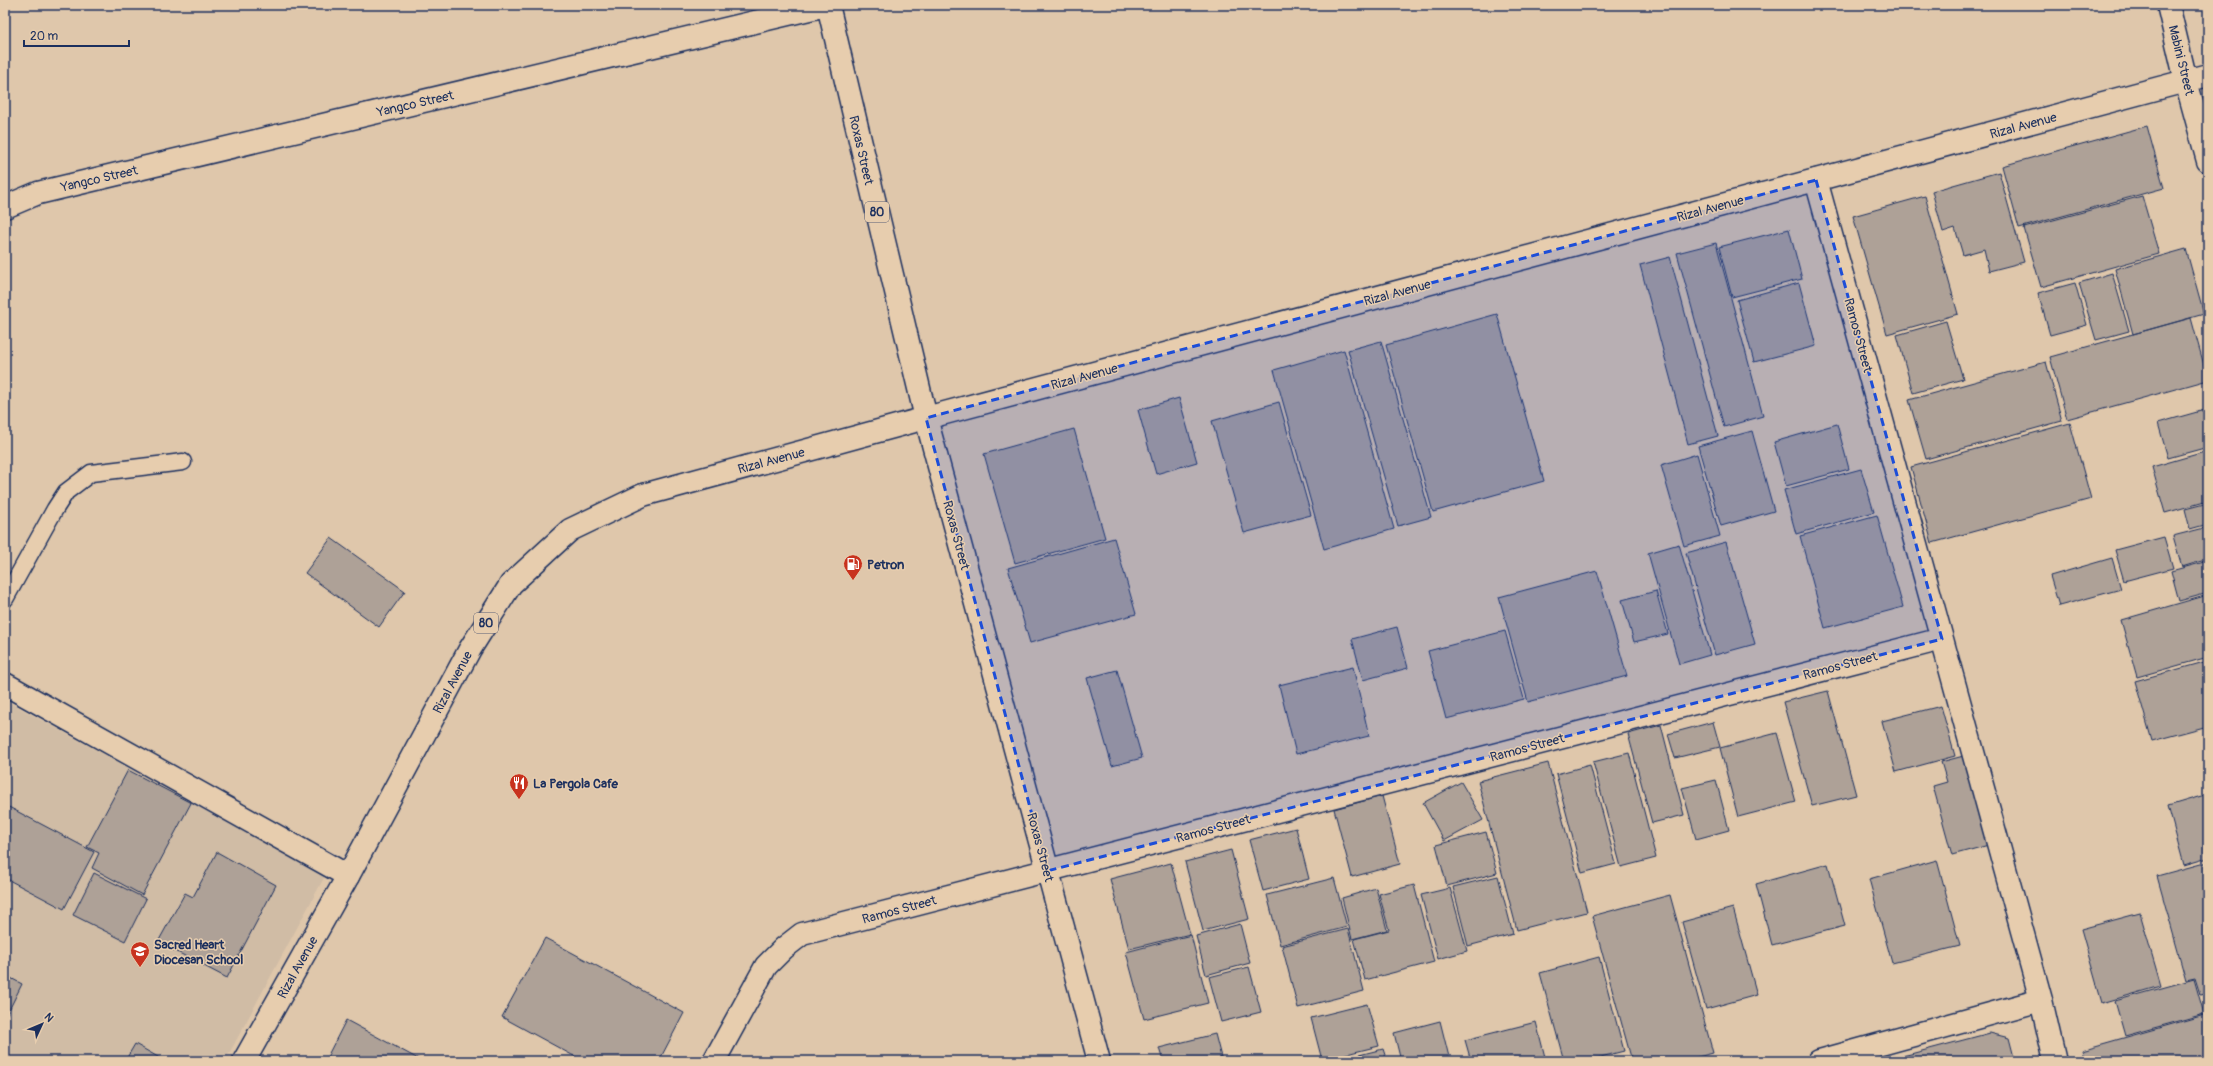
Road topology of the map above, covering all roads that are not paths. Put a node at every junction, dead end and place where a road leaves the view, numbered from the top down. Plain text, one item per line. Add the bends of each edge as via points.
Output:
1 (827, 5) edge
2 (2168, 5) edge
3 (2208, 75) edge
4 (2186, 81) junction
5 (2208, 161) edge
6 (1816, 180) junction
7 (5, 207) edge
8 (926, 418) junction
9 (183, 462) dead end
10 (5, 599) edge
11 (1942, 639) junction
12 (5, 684) edge
13 (1047, 871) junction
14 (348, 876) junction
15 (2041, 1000) junction
16 (244, 1061) edge
17 (714, 1061) edge
18 (1099, 1061) edge
19 (1819, 1061) edge
20 (2055, 1061) edge

1 - 7 main road, Yangco Street via 38,192
1 - 8 main road, Roxas Street / 80
2 - 4 main road, Mabini Street
3 - 4 main road, Rizal Avenue
4 - 5 main road, Mabini Street
4 - 6 main road, Rizal Avenue
6 - 8 main road, Rizal Avenue
6 - 11 main road, Ramos Street
8 - 13 main road, Roxas Street
8 - 14 main road, Rizal Avenue / 80 via 643,495 570,530 511,584 470,649
9 - 10 lane via 90,473 79,480 66,492 54,509
11 - 13 main road, Ramos Street
11 - 15 main road
12 - 14 main road
13 - 17 main road, Ramos Street via 802,934 766,966
13 - 18 main road, Roxas Street
14 - 16 main road, Rizal Avenue / 80
15 - 19 main road
15 - 20 main road

